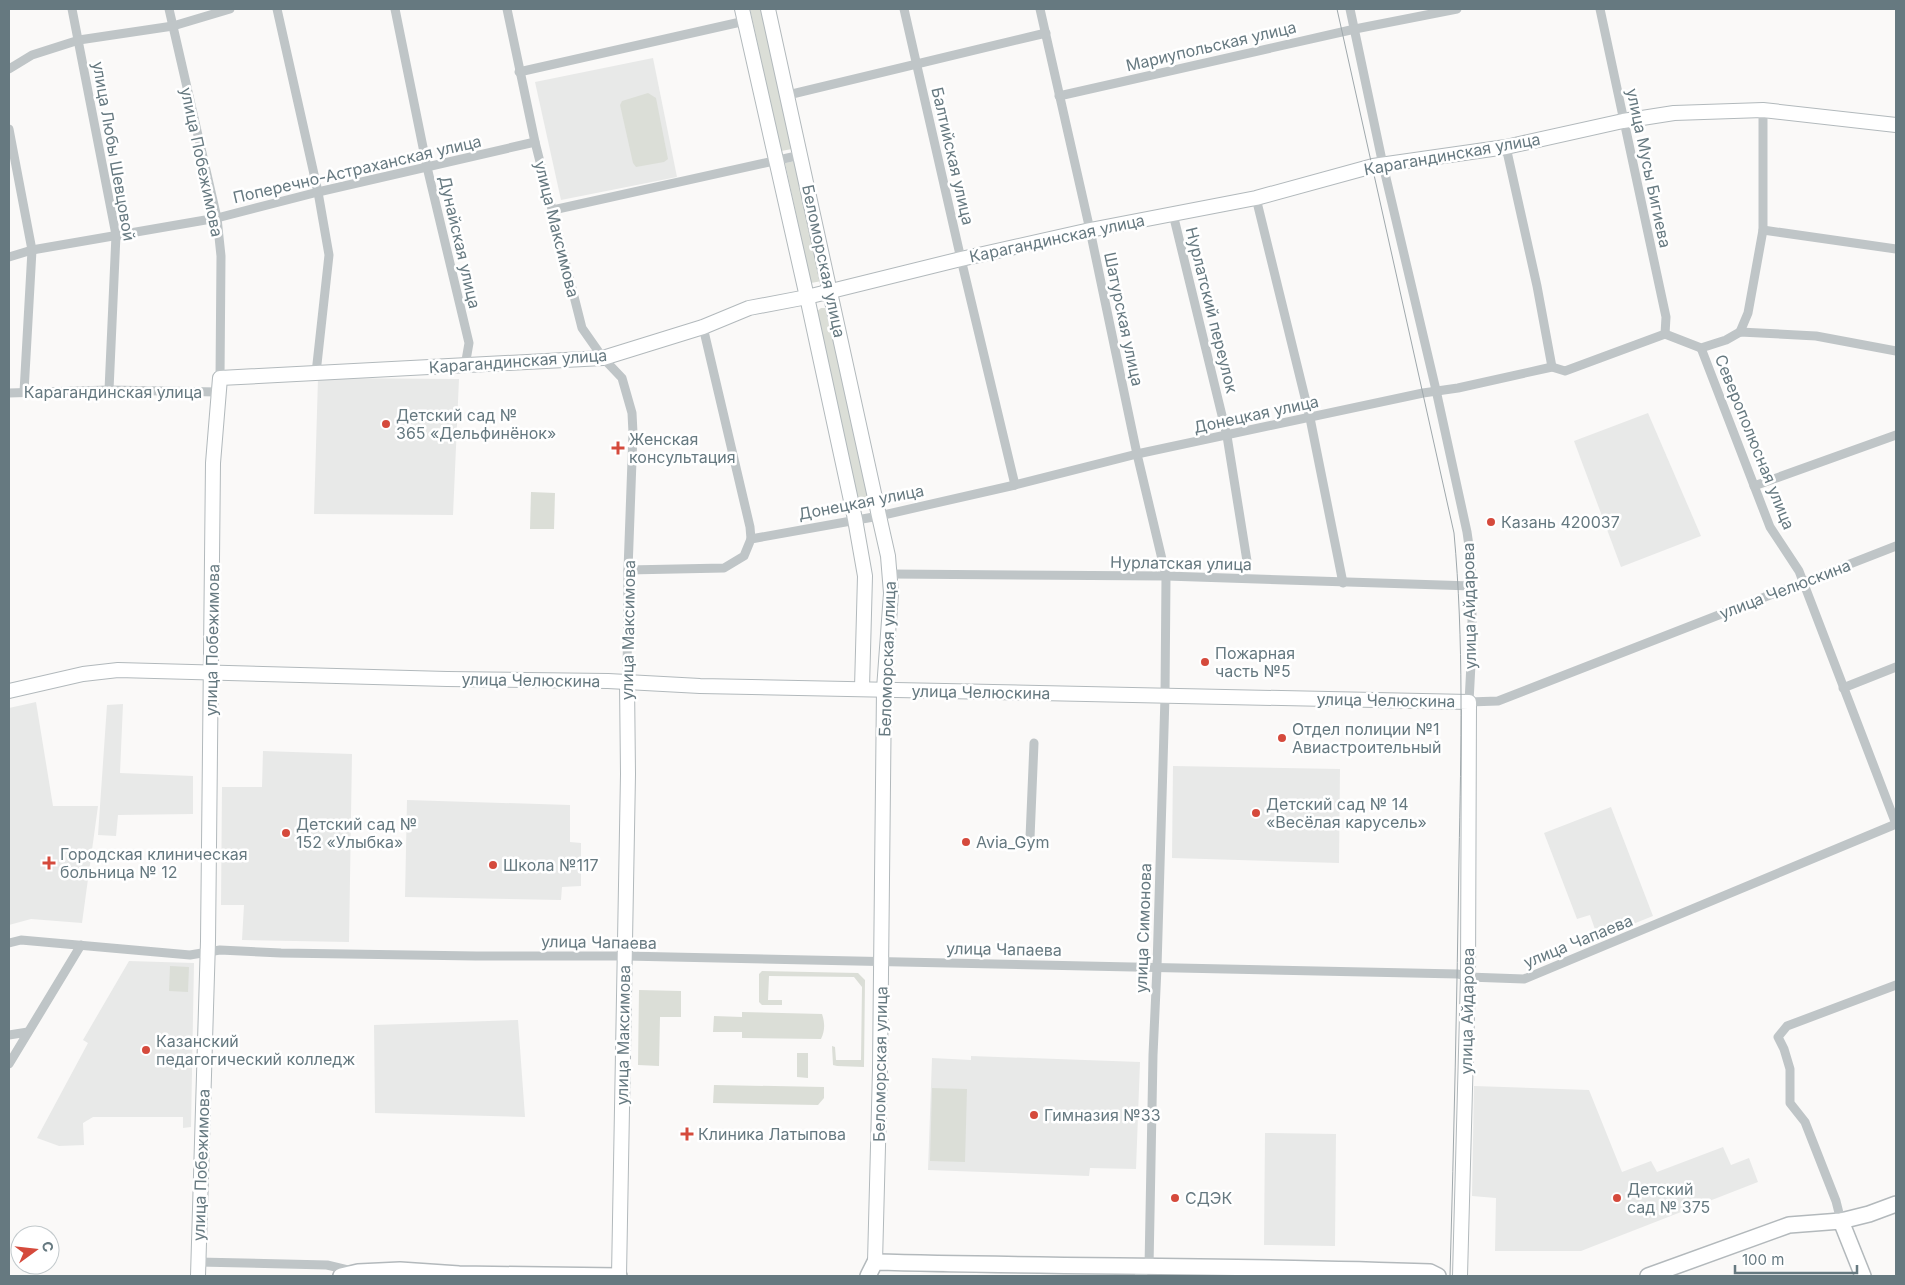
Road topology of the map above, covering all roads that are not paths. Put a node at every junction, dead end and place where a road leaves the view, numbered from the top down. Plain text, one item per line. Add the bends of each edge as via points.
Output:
1 (72, 9) edge
2 (169, 9) edge
3 (230, 9) edge
4 (277, 9) edge
5 (395, 9) edge
6 (507, 9) edge
7 (768, 9) edge
8 (904, 9) edge
9 (1040, 9) edge
10 (1350, 9) edge
11 (1457, 9) edge
12 (1600, 9) edge
13 (743, 15) edge
14 (173, 26) junction
15 (1354, 29) junction
16 (1046, 33) junction
17 (80, 40) junction
18 (916, 64) junction
19 (9, 69) edge
20 (519, 72) junction
21 (788, 95) junction
22 (1059, 96) junction
23 (1763, 110) junction
24 (1623, 121) junction
25 (1896, 125) edge
26 (9, 129) edge
27 (535, 142) junction
28 (1506, 147) junction
29 (800, 155) junction
30 (776, 160) junction
31 (1383, 165) junction
32 (427, 167) junction
33 (318, 192) junction
34 (1256, 198) junction
35 (553, 210) junction
36 (1173, 214) junction
37 (217, 218) junction
38 (1090, 230) junction
39 (1763, 230) junction
40 (116, 236) junction
41 (1896, 249) edge
42 (32, 250) junction
43 (9, 257) edge
44 (961, 259) junction
45 (831, 291) junction
46 (807, 297) junction
47 (703, 327) junction
48 (1740, 332) junction
49 (1665, 334) junction
50 (1701, 348) junction
51 (1896, 351) edge
52 (603, 358) junction
53 (466, 366) junction
54 (1552, 367) junction
55 (316, 373) junction
56 (219, 385) junction
57 (109, 390) junction
58 (1436, 390) junction
59 (24, 392) junction
60 (9, 393) edge
61 (1310, 418) junction
62 (1896, 435) edge
63 (1227, 436) junction
64 (1137, 454) junction
65 (1015, 485) junction
66 (1754, 486) junction
67 (880, 516) junction
68 (855, 520) junction
69 (750, 539) junction
70 (1896, 546) edge
71 (1247, 561) dead end
72 (628, 570) junction
73 (890, 574) junction
74 (1166, 576) junction
75 (1803, 581) junction
76 (1342, 583) junction
77 (1472, 586) junction
78 (1896, 667) edge
79 (212, 672) junction
80 (627, 682) junction
81 (862, 688) junction
82 (1843, 688) junction
83 (884, 690) junction
84 (9, 691) edge
85 (1165, 696) junction
86 (1469, 702) junction
87 (1034, 744) dead end
88 (1896, 824) edge
89 (1030, 838) dead end
90 (9, 943) edge
91 (81, 945) junction
92 (207, 952) junction
93 (624, 956) junction
94 (881, 962) junction
95 (1157, 967) junction
96 (1468, 977) junction
97 (1896, 985) edge
98 (28, 1032) junction
99 (9, 1036) edge
100 (9, 1064) edge
101 (1896, 1204) edge
102 (1841, 1221) junction
103 (198, 1262) junction
104 (875, 1262) junction
105 (358, 1272) junction
106 (1144, 1272) edge
107 (459, 1274) junction
108 (198, 1276) edge
109 (341, 1276) edge
110 (437, 1276) edge
111 (619, 1276) edge
112 (868, 1276) edge
113 (1438, 1276) edge
114 (1460, 1276) edge
115 (1648, 1276) edge
116 (1863, 1276) edge

1 - 17 street, улица Любы Шевцовой
2 - 14 street, улица Побежимова
3 - 14 street
4 - 33 street
5 - 32 street, Дунайская улица
6 - 20 street, улица Максимова
7 - 21 street, Беломорская улица
8 - 18 street, Балтийская улица
9 - 16 street, Шатурская улица
10 - 15 street, улица Айдарова
11 - 15 street, Мариупольская улица
12 - 24 street, улица Мусы Бигиева
13 - 20 street
13 - 30 street, Беломорская улица
14 - 17 street
14 - 37 street, улица Побежимова
15 - 22 street, Мариупольская улица
15 - 31 street, улица Айдарова
16 - 18 street
16 - 22 street, Шатурская улица
17 - 19 street via 32,54
17 - 40 street, улица Любы Шевцовой
18 - 21 street
18 - 44 street, Балтийская улица
20 - 27 street, улица Максимова
21 - 29 street, Беломорская улица
22 - 38 street, Шатурская улица
23 - 24 street, Карагандинская улица via 1674,113
23 - 25 street, Карагандинская улица
23 - 39 street, Северополюсная улица
24 - 28 street, Карагандинская улица
24 - 49 street, улица Мусы Бигиева via 1666,317
26 - 42 street
27 - 32 street, Поперечно-Астраханская улица
27 - 35 street, улица Максимова
28 - 31 street, Карагандинская улица
28 - 54 street
29 - 30 street
29 - 45 street, Беломорская улица
30 - 35 street
30 - 46 street, Беломорская улица
31 - 34 street, Карагандинская улица
31 - 58 street, улица Айдарова
32 - 33 street, Поперечно-Астраханская улица
32 - 53 street, Дунайская улица via 468,343
33 - 37 street, Поперечно-Астраханская улица
33 - 55 street via 329,255
34 - 36 street, Карагандинская улица
34 - 61 street
35 - 52 street, улица Максимова via 582,328
36 - 38 street, Карагандинская улица
36 - 63 street, Нурлатский переулок
37 - 40 street, Поперечно-Астраханская улица
37 - 56 street, улица Побежимова via 221,256
38 - 44 street, Карагандинская улица
38 - 64 street, Шатурская улица
39 - 41 street
39 - 48 street, Северополюсная улица via 1748,313
40 - 42 street, Поперечно-Астраханская улица
40 - 57 street, улица Любы Шевцовой
42 - 43 street, Поперечно-Астраханская улица
42 - 59 street
44 - 45 street, Карагандинская улица
44 - 65 street, Балтийская улица
45 - 46 street, Карагандинская улица
45 - 67 street, Беломорская улица
46 - 47 street, Карагандинская улица via 749,308
46 - 68 street, Беломорская улица
47 - 52 street, Карагандинская улица
47 - 69 street via 750,527
48 - 50 street
48 - 51 street via 1816,336
49 - 50 street
49 - 54 street, Донецкая улица via 1565,371
50 - 66 street, Северополюсная улица
52 - 53 street, Карагандинская улица
52 - 72 street, улица Максимова via 622,378 632,413
53 - 55 street, Карагандинская улица
54 - 58 street, Донецкая улица
55 - 56 street, Карагандинская улица
56 - 57 street, Карагандинская улица
56 - 79 street, улица Побежимова via 214,462
57 - 59 street, Карагандинская улица
58 - 61 street, Донецкая улица
58 - 77 street, улица Айдарова via 1467,532
59 - 60 street, Карагандинская улица
61 - 63 street, Донецкая улица
61 - 76 street
62 - 66 street
63 - 64 street, Донецкая улица
63 - 71 street, Нурлатский переулок
64 - 65 street, Донецкая улица
64 - 74 street, Шатурская улица
65 - 67 street, Донецкая улица
66 - 75 street, Северополюсная улица via 1770,527
67 - 68 street, Донецкая улица
67 - 73 street, Беломорская улица
68 - 69 street, Донецкая улица
68 - 81 street, Беломорская улица via 865,576
69 - 72 street via 744,556 724,568
70 - 75 street, улица Челюскина
72 - 80 street, улица Максимова
73 - 74 street, Нурлатская улица
73 - 83 street, Беломорская улица
74 - 76 street, Нурлатская улица
74 - 85 street, улица Симонова
75 - 82 street, Северополюсная улица
75 - 86 street, улица Челюскина via 1498,701
76 - 77 street, Нурлатская улица
77 - 86 street, улица Айдарова
78 - 82 street
79 - 80 street, улица Челюскина
79 - 84 street, улица Челюскина via 118,670 84,674
79 - 92 street, улица Побежимова
80 - 81 street, улица Челюскина
80 - 93 street, улица Максимова
81 - 83 street, улица Челюскина
82 - 88 street, Северополюсная улица
83 - 85 street, улица Челюскина
83 - 94 street, Беломорская улица
85 - 86 street, улица Челюскина
85 - 95 street, улица Симонова
86 - 96 street, улица Айдарова
87 - 89 street
88 - 96 street, улица Чапаева via 1524,979
90 - 91 street, улица Чапаева via 21,940
91 - 92 street, улица Чапаева via 190,955
91 - 98 street
92 - 93 street, улица Чапаева
92 - 103 street, улица Побежимова
93 - 94 street, улица Чапаева
93 - 111 street, улица Максимова
94 - 95 street, улица Чапаева
94 - 104 street, Беломорская улица
95 - 96 street, улица Чапаева via 1458,974
95 - 106 street, улица Симонова
96 - 114 street, улица Айдарова
97 - 102 street via 1787,1026 1778,1037 1790,1069 1790,1103 1805,1122
98 - 99 street
98 - 100 street
101 - 102 main road
102 - 115 main road via 1789,1225
102 - 116 main road
103 - 105 street via 327,1265
103 - 108 street, улица Побежимова
104 - 106 main road
104 - 112 main road
105 - 107 main road via 400,1270
105 - 109 main road
106 - 113 main road via 1430,1272
107 - 110 main road
107 - 111 main road

